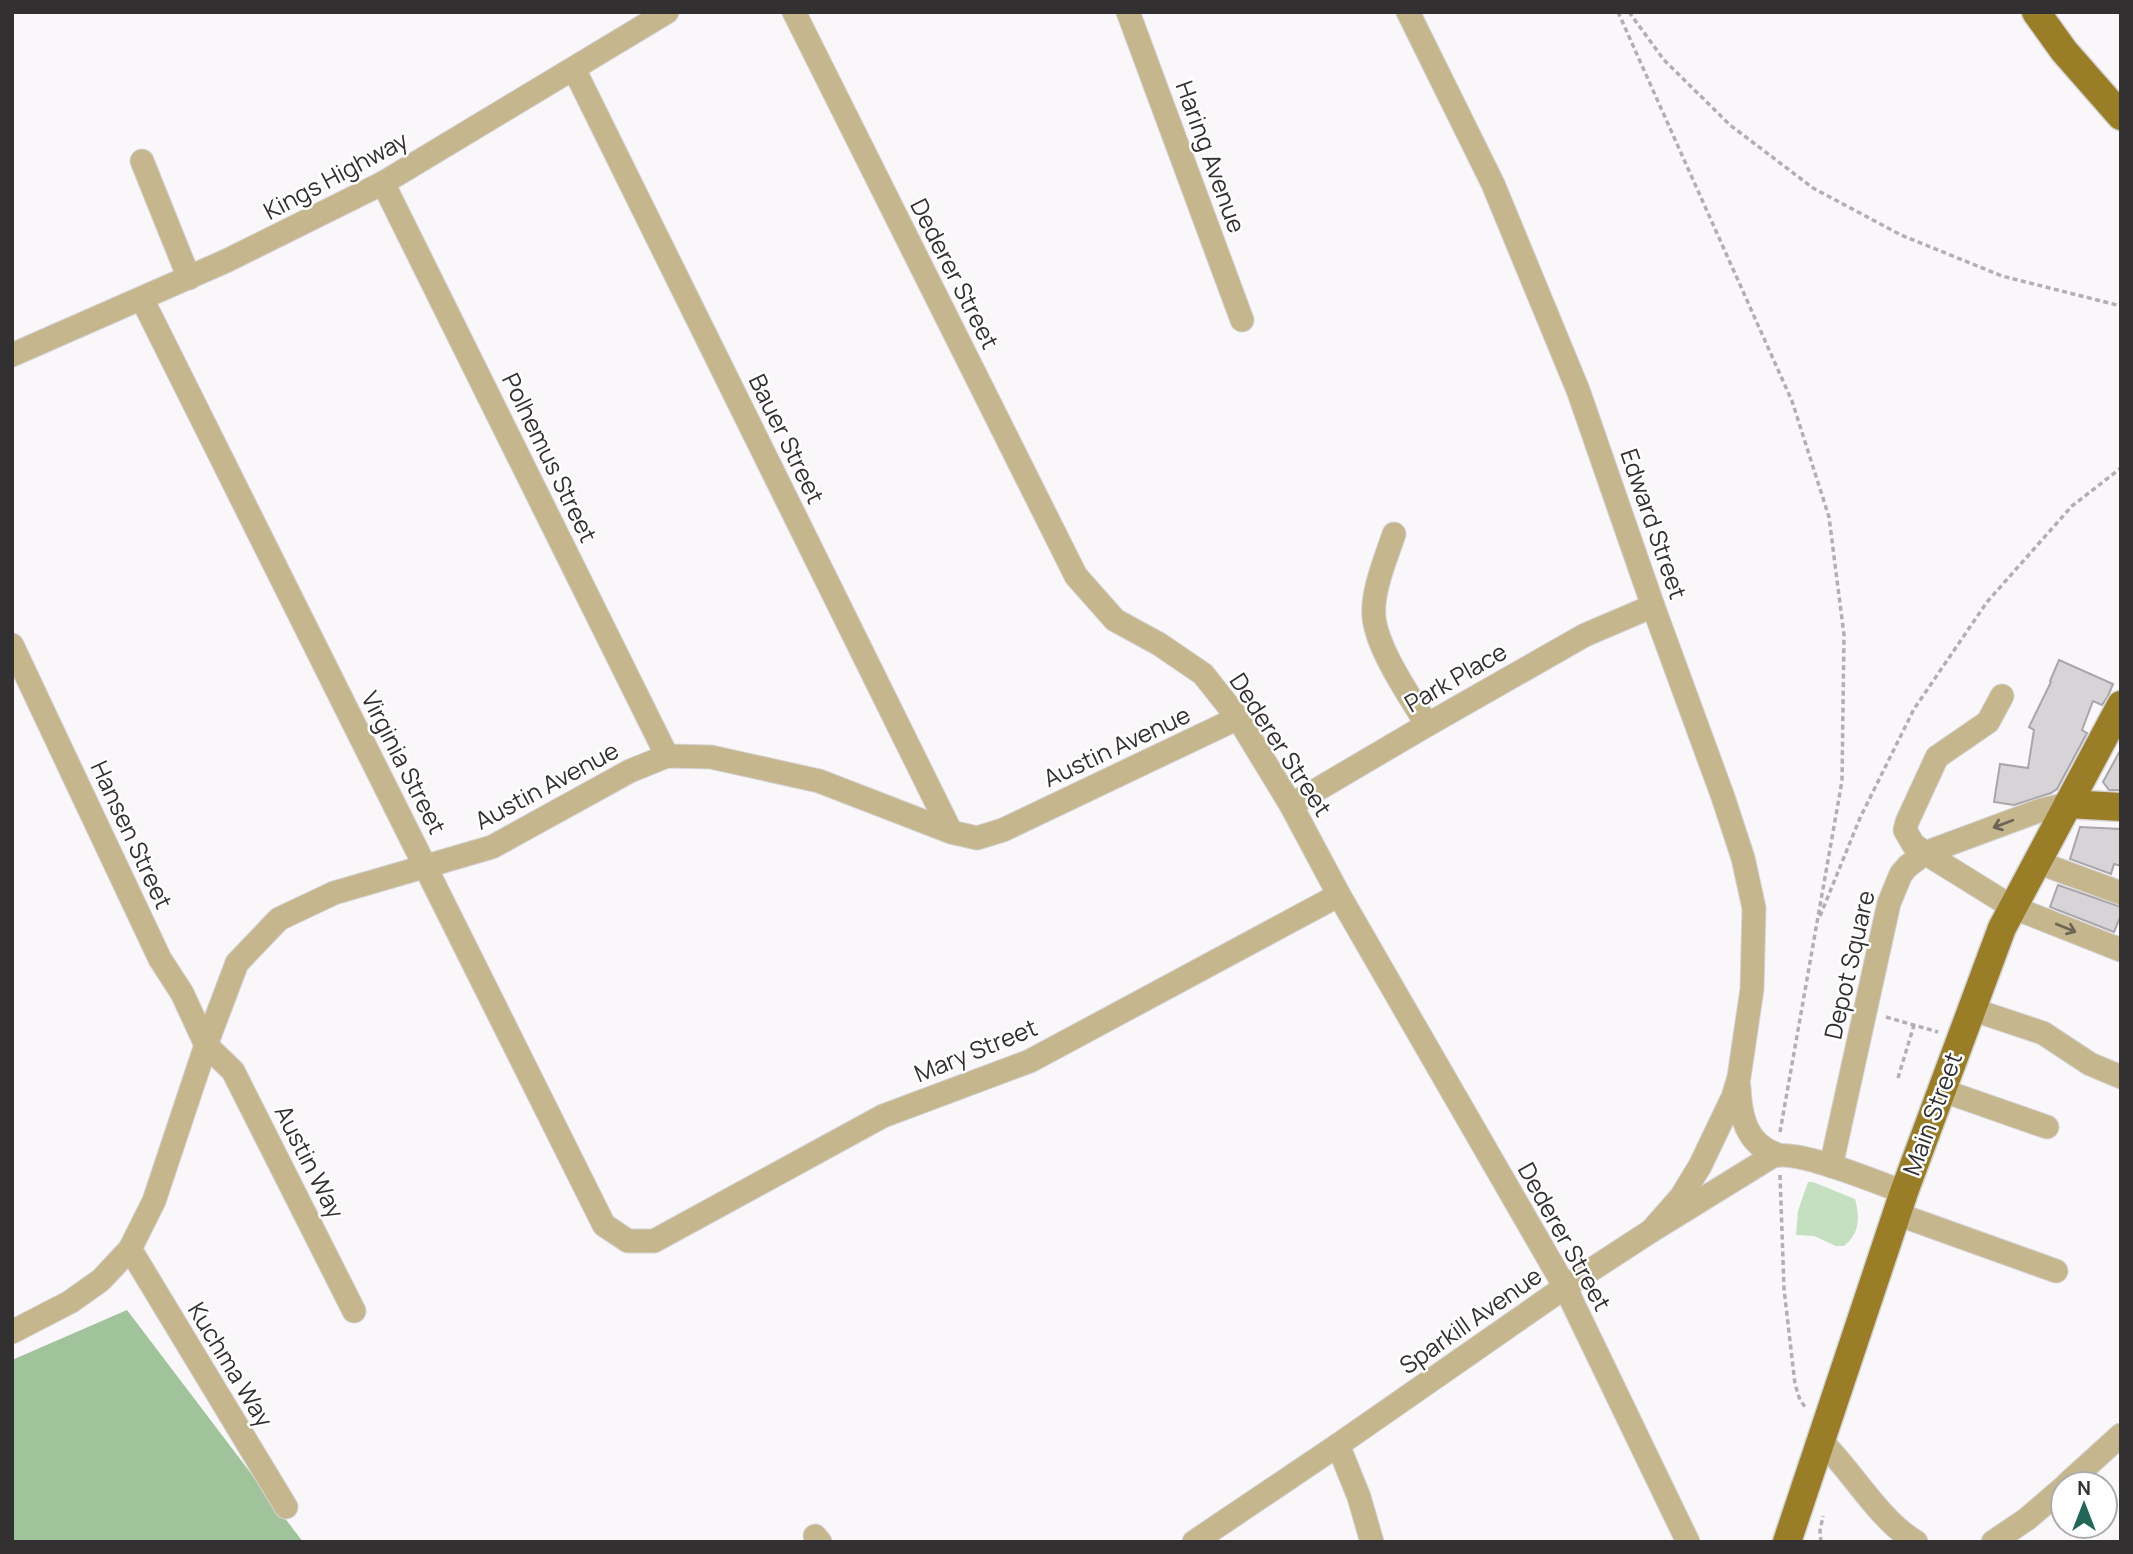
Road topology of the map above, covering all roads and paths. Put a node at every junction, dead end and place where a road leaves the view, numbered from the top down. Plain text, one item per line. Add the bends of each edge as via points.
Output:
1 (667, 12) edge
2 (794, 12) edge
3 (1128, 12) edge
4 (1408, 12) edge
5 (1618, 12) edge
6 (1629, 12) edge
7 (2036, 12) edge
8 (575, 69) junction
9 (2121, 116) edge
10 (142, 161) dead end
11 (383, 183) junction
12 (189, 278) junction
13 (142, 299) junction
14 (2121, 306) edge
15 (1242, 320) dead end
16 (12, 355) edge
17 (2121, 468) edge
18 (1394, 534) dead end
19 (1653, 606) junction
20 (12, 645) edge
21 (2002, 696) dead end
22 (2121, 705) edge
23 (1238, 718) junction
24 (1427, 724) junction
25 (667, 756) junction
26 (2068, 804) junction
27 (1291, 805) junction
28 (2121, 807) edge
29 (951, 832) junction
30 (1925, 853) junction
31 (2036, 862) junction
32 (426, 867) junction
33 (2121, 893) edge
34 (1339, 895) junction
35 (2012, 907) junction
36 (1817, 923) junction
37 (2121, 950) edge
38 (1971, 1009) junction
39 (1886, 1017) dead end
40 (1914, 1025) junction
41 (1942, 1034) dead end
42 (206, 1045) junction
43 (2121, 1076) edge
44 (1739, 1077) junction
45 (1898, 1078) dead end
46 (1941, 1090) junction
47 (2048, 1127) dead end
48 (1779, 1154) junction
49 (1831, 1166) junction
50 (1901, 1203) junction
51 (1651, 1231) junction
52 (628, 1241) joint
53 (130, 1249) junction
54 (2056, 1271) dead end
55 (1565, 1287) junction
56 (354, 1311) dead end
57 (12, 1332) edge
58 (1817, 1428) junction
59 (2121, 1434) edge
60 (1338, 1445) junction
61 (2082, 1470) edge
62 (2049, 1500) edge
63 (286, 1507) dead end
64 (1820, 1531) dead end
65 (1194, 1542) edge
66 (1371, 1542) edge
67 (1688, 1542) edge
68 (1787, 1542) edge
69 (1821, 1542) edge
70 (1916, 1542) edge
71 (1993, 1542) edge

1 - 8 street, Kings Highway
2 - 23 street, Dederer Street via 1076,576 1115,620 1203,674
3 - 15 street, Haring Avenue
4 - 19 street, Edward Street via 1493,184 1573,377
5 - 36 path via 1791,401 1829,517 1844,635 1842,781
6 - 14 path via 1664,60 1730,125 1813,188 1901,234 2002,276
7 - 9 main road
8 - 11 street, Kings Highway
8 - 29 street, Bauer Street
10 - 12 street
11 - 12 street, Kings Highway
11 - 25 street, Polhemus Street
12 - 13 street, Kings Highway
13 - 16 street, Kings Highway
13 - 32 street, Virginia Street
17 - 36 path via 2072,506 1987,602 1922,698 1860,818
18 - 24 street via 1378,580 1374,618 1383,648
19 - 24 street, Park Place via 1585,635
19 - 44 street, Edward Street via 1723,797 1754,908 1752,989
20 - 42 street, Hansen Street via 160,959 183,993
21 - 30 street via 1988,722 1937,757 1905,830
22 - 26 main road, Main Street
23 - 27 street, Dederer Street
23 - 29 street, Austin Avenue via 1003,830 977,838
24 - 27 street, Park Place
25 - 29 street, Austin Avenue via 711,757 819,781
25 - 32 street, Austin Avenue via 630,771 492,847
26 - 28 main road
26 -> 30 street, Depot Square
26 - 31 main road, Main Street
27 - 34 street, Dederer Street
30 - 35 street
30 - 49 street, Depot Square via 1901,874 1892,892
31 - 33 street
31 - 35 main road, Main Street
32 - 42 street, Austin Avenue via 334,893 279,919 237,963
32 - 52 street, Virginia Street via 604,1225
34 - 52 street, Mary Street via 1030,1061 883,1116 654,1241
34 - 55 street, Dederer Street
35 -> 37 street
35 - 38 main road, Main Street
36 - 48 path
38 - 43 street via 2043,1032 2090,1064
38 - 46 main road, Main Street
39 - 40 path
40 - 41 path
40 - 45 path
42 - 53 street, Austin Avenue via 154,1201
42 - 56 street, Austin Way via 233,1071
44 - 48 street via 1745,1126 1764,1148
44 - 51 street via 1700,1166
46 - 47 street
46 - 50 main road, Main Street
48 - 49 street
48 - 51 street, Sparkill Avenue
48 - 58 path via 1784,1289 1795,1384
49 - 50 street
50 - 54 street
50 - 58 main road, Main Street
51 - 55 street, Sparkill Avenue
53 - 57 street, Austin Avenue via 101,1280 71,1302
53 - 63 street, Kuchma Way
55 - 60 street, Sparkill Avenue
55 - 67 street, Dederer Street
58 - 68 main road, Main Street
58 - 70 street via 1892,1523
59 - 61 street
60 - 65 street, Sparkill Avenue
60 - 66 street
62 - 71 street
64 - 69 path

